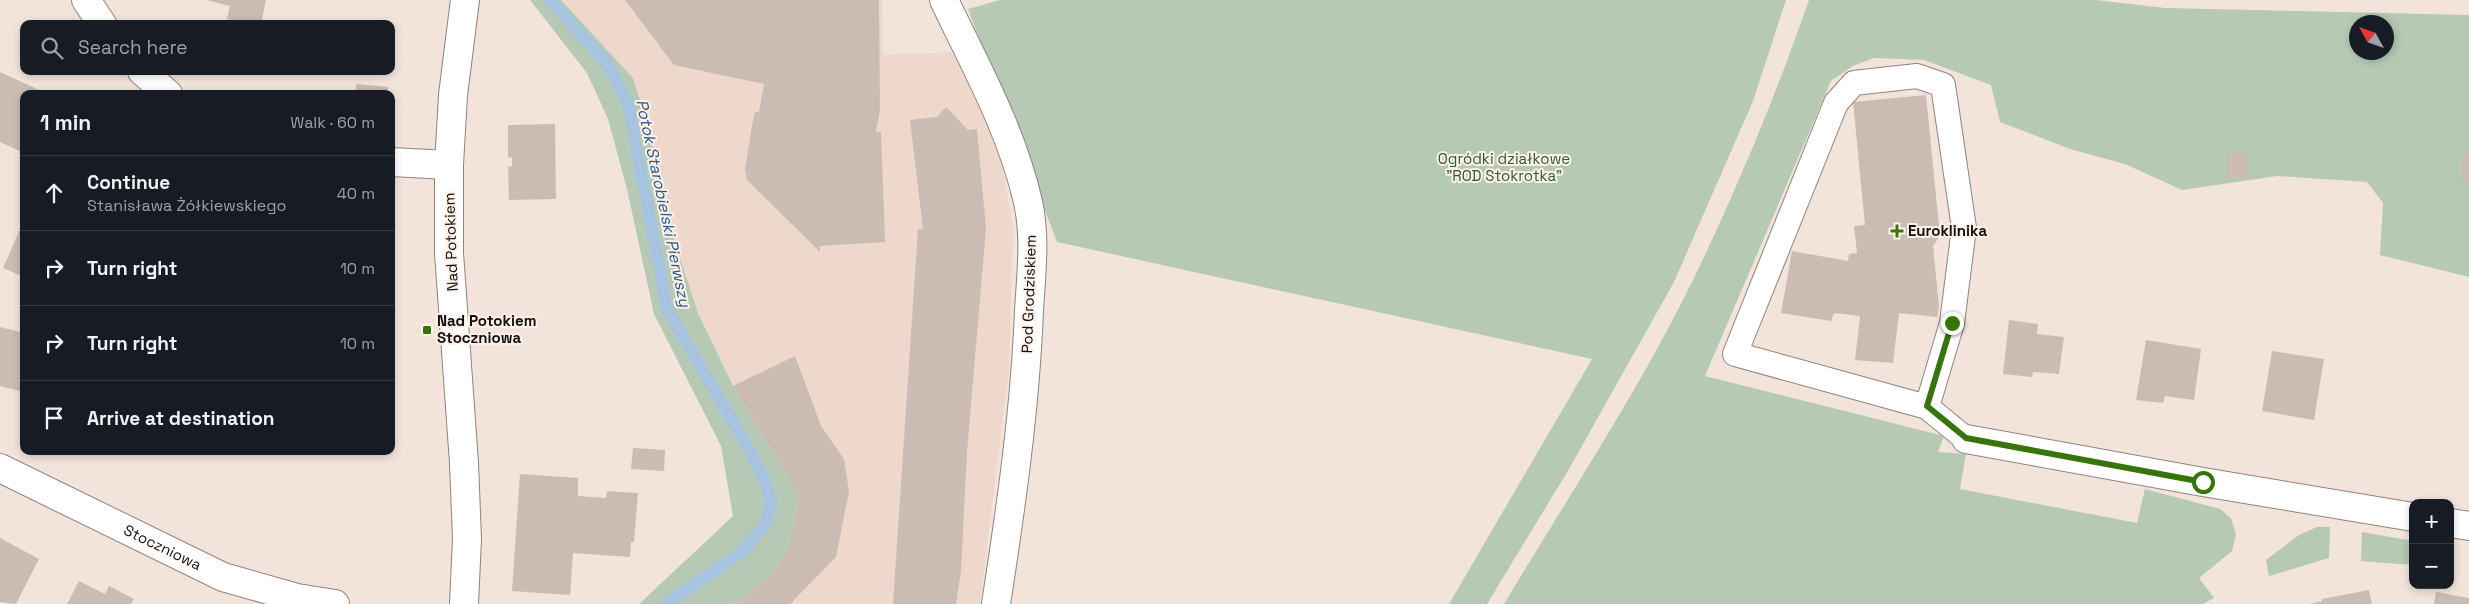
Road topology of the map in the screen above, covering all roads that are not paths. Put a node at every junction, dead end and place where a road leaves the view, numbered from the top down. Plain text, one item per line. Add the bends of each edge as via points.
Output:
1 (86, 0) edge
2 (465, 0) edge
3 (944, 0) edge
4 (99, 20) edge
5 (147, 75) edge
6 (163, 90) edge
7 (395, 162) edge
8 (449, 165) junction
9 (1927, 406) junction
10 (1966, 438) joint
11 (0, 468) edge
12 (2409, 516) edge
13 (2454, 524) edge
14 (2469, 526) edge
15 (335, 604) edge
16 (464, 604) edge
17 (996, 604) edge

1 - 4 street
2 - 8 street, Nad Potokiem via 453,95
3 - 17 street, Pod Grodziskiem via 994,106 1012,154 1028,203 1032,244 1026,368 1010,515
5 - 6 street
7 - 8 street
8 - 16 street, Nad Potokiem via 449,252 467,540
9 - 9 lane via 1735,354 1836,104 1854,83 1917,76 1943,84 1964,228 1952,323
9 - 10 lane
10 - 12 street
11 - 15 street, Stoczniowa via 223,577 297,598
13 - 14 street

